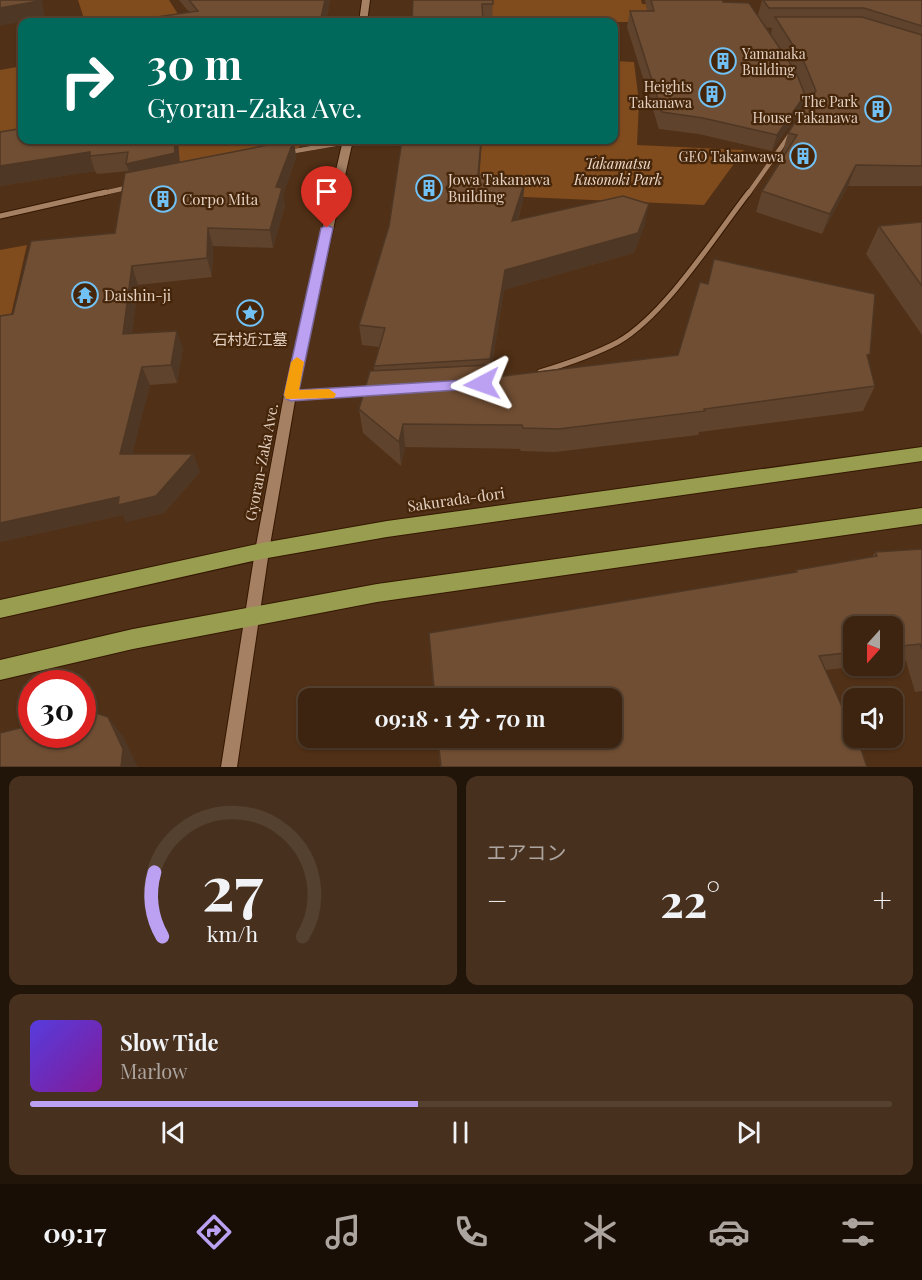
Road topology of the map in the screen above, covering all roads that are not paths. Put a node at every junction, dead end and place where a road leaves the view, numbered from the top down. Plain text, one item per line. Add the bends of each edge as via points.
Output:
1 (366, 0) edge
2 (364, 18) edge
3 (793, 131) edge
4 (331, 144) edge
5 (346, 144) edge
6 (279, 154) edge
7 (140, 185) edge
8 (0, 216) edge
9 (528, 376) edge
10 (375, 391) edge
11 (291, 395) junction
12 (922, 454) edge
13 (922, 516) edge
14 (262, 551) junction
15 (0, 609) edge
16 (251, 615) junction
17 (0, 670) edge
18 (229, 767) edge

1 - 2 main road
3 - 9 street via 661,306 620,341
4 - 6 street
5 - 11 main road, Gyoran-Zaka Ave.
7 - 8 street
10 - 11 street
11 - 14 main road, Gyoran-Zaka Ave.
12 - 14 highway, Sakurada-dori via 387,529
13 - 16 highway
14 - 15 highway, Sakurada-dori
14 - 16 main road, Gyoran-Zaka Ave.
16 - 17 highway
16 - 18 main road, Gyoran-Zaka Ave.

